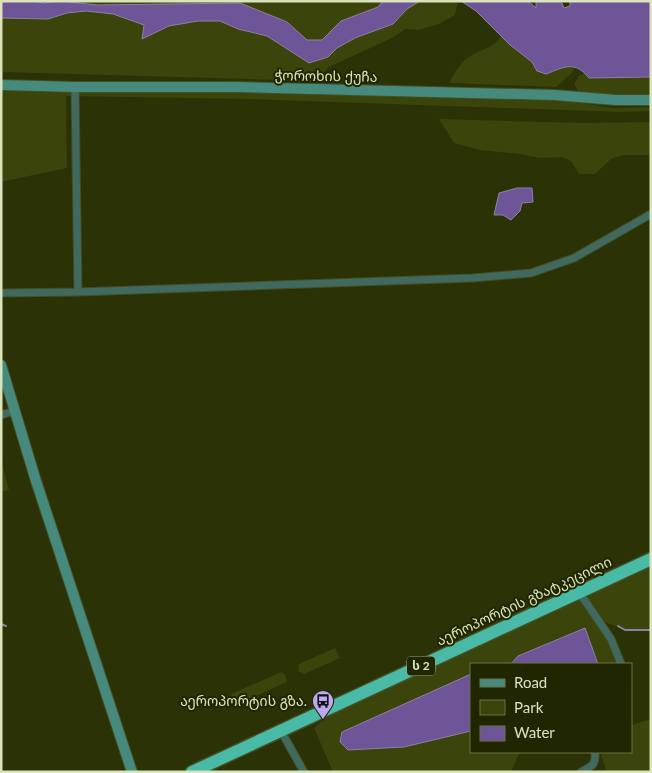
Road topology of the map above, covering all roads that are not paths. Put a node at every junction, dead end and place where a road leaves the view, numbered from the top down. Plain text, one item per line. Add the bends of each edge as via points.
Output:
1 (1, 84) edge
2 (75, 88) junction
3 (651, 100) edge
4 (651, 214) edge
5 (78, 292) junction
6 (1, 293) edge
7 (1, 365) edge
8 (14, 411) junction
9 (1, 415) edge
10 (651, 559) edge
11 (579, 592) junction
12 (621, 663) edge
13 (281, 731) junction
14 (595, 753) edge
15 (132, 772) edge
16 (192, 772) edge
17 (304, 772) edge
18 (581, 772) edge

1 - 2 street, ჭოროხის ქუჩა
2 - 3 street, ჭოროხის ქუჩა via 235,87
2 - 5 street
4 - 5 street via 574,258 530,273 472,278
5 - 6 street
7 - 8 street
8 - 9 street
8 - 15 street
10 - 11 highway, აეროპორტის გზატკეცილი / ს 2
11 - 12 street via 611,639
11 - 13 highway, აეროპორტის გზატკეცილი / ს 2
13 - 16 highway, აეროპორტის გზატკეცილი / ს 2
13 - 17 street
14 - 18 street via 596,760

